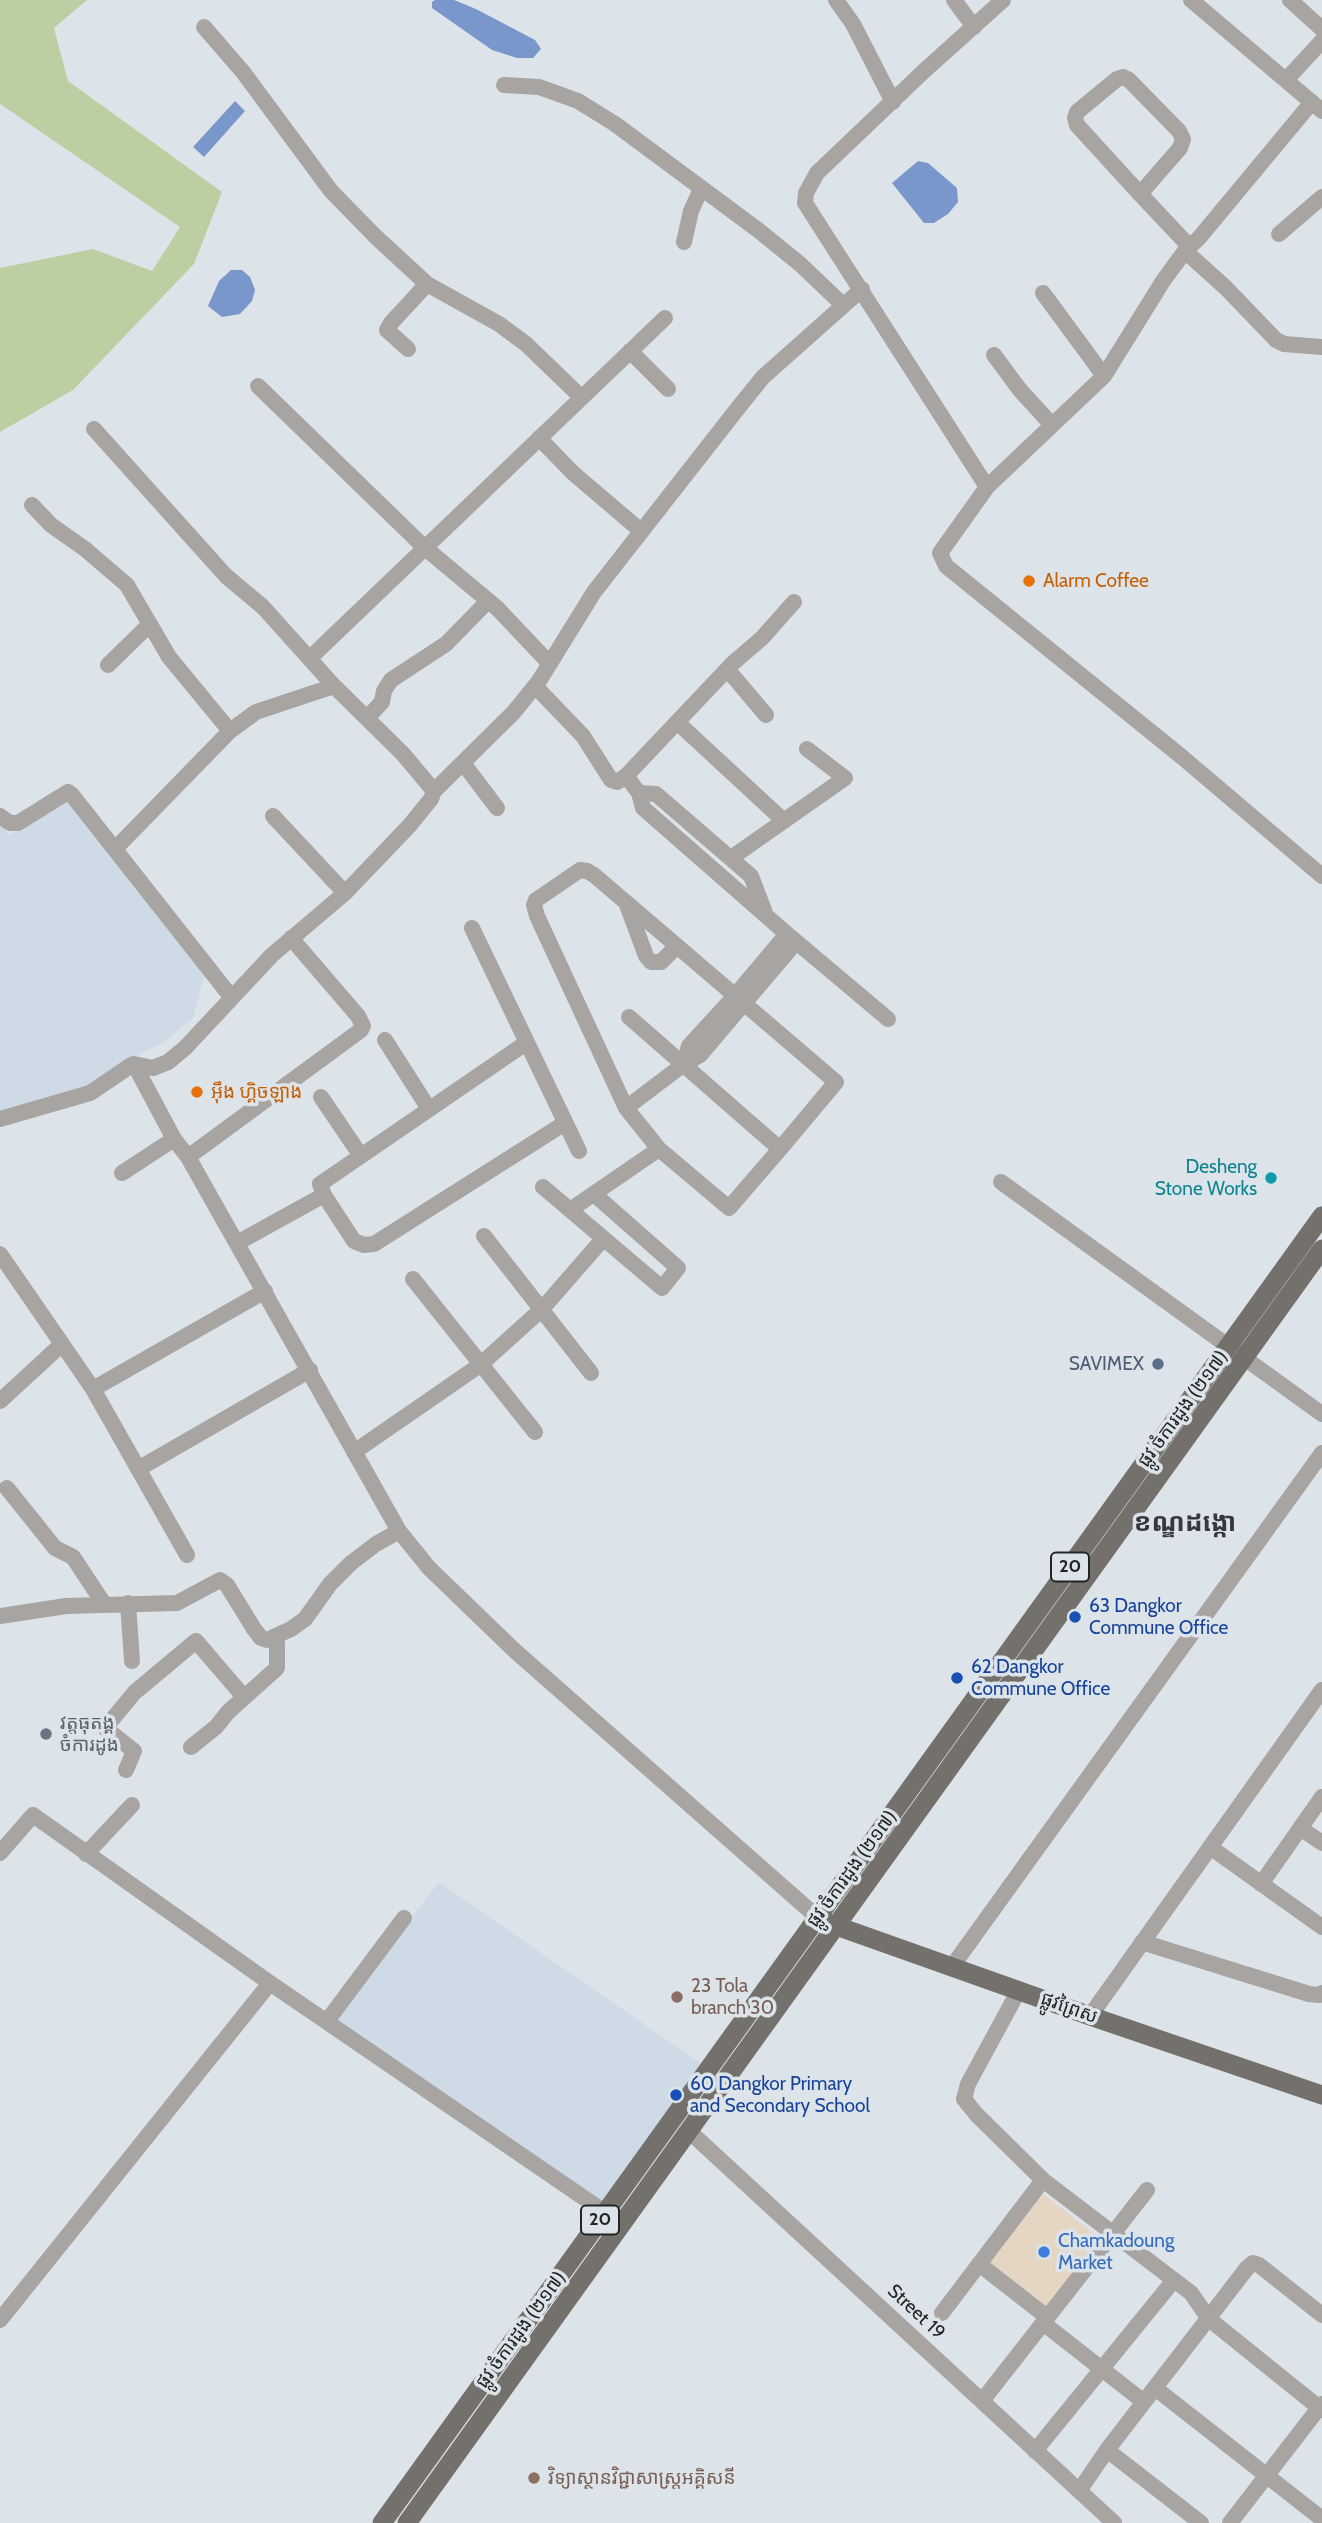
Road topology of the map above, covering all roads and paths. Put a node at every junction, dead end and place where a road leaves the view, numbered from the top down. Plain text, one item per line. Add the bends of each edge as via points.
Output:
1 (836, 0) edge
2 (954, 0) edge
3 (1003, 0) edge
4 (1191, 0) edge
5 (1290, 0) edge
6 (204, 27) dead end
7 (974, 27) junction
8 (1322, 29) edge
9 (1322, 41) edge
10 (1286, 80) junction
11 (504, 85) dead end
12 (893, 102) junction
13 (1317, 107) edge
14 (701, 189) junction
15 (1140, 194) junction
16 (1322, 197) edge
17 (1279, 234) dead end
18 (684, 242) dead end
19 (1187, 249) junction
20 (427, 284) junction
21 (862, 289) junction
22 (1043, 293) dead end
23 (843, 305) junction
24 (665, 318) dead end
25 (1322, 347) edge
26 (408, 349) dead end
27 (630, 351) junction
28 (994, 355) dead end
29 (1104, 376) junction
30 (258, 386) dead end
31 (668, 389) dead end
32 (581, 397) junction
33 (1052, 425) junction
34 (94, 429) dead end
35 (539, 438) junction
36 (987, 488) junction
37 (32, 505) dead end
38 (641, 531) junction
39 (424, 547) junction
40 (488, 601) junction
41 (794, 602) dead end
42 (150, 625) junction
43 (310, 658) junction
44 (550, 664) junction
45 (108, 665) dead end
46 (727, 669) junction
47 (334, 686) junction
48 (535, 686) junction
49 (766, 715) dead end
50 (368, 718) junction
51 (678, 723) junction
52 (230, 731) junction
53 (807, 749) dead end
54 (463, 762) junction
55 (626, 776) junction
56 (434, 791) junction
57 (639, 793) junction
58 (497, 808) dead end
59 (0, 816) edge
60 (273, 816) dead end
61 (784, 821) junction
62 (115, 849) junction
63 (732, 858) junction
64 (1322, 876) edge
65 (345, 893) junction
66 (626, 903) junction
67 (764, 913) junction
68 (472, 928) dead end
69 (291, 938) junction
70 (791, 938) junction
71 (676, 947) junction
72 (232, 998) junction
73 (739, 1001) junction
74 (629, 1017) dead end
75 (888, 1019) dead end
76 (385, 1040) dead end
77 (526, 1042) junction
78 (134, 1064) junction
79 (684, 1064) junction
80 (321, 1097) dead end
81 (626, 1108) junction
82 (429, 1109) junction
83 (0, 1119) edge
84 (565, 1123) junction
85 (174, 1139) junction
86 (659, 1149) junction
87 (780, 1149) junction
88 (579, 1150) dead end
89 (361, 1156) junction
90 (188, 1157) junction
91 (122, 1173) dead end
92 (1001, 1182) dead end
93 (543, 1187) dead end
94 (594, 1194) junction
95 (324, 1195) junction
96 (570, 1210) junction
97 (1322, 1216) edge
98 (484, 1236) dead end
99 (604, 1238) junction
100 (237, 1242) junction
101 (1322, 1250) edge
102 (0, 1254) edge
103 (412, 1279) dead end
104 (265, 1291) junction
105 (542, 1309) junction
106 (62, 1344) junction
107 (1236, 1352) junction
108 (480, 1365) junction
109 (310, 1370) junction
110 (591, 1373) dead end
111 (93, 1389) junction
112 (2, 1394) edge
113 (1322, 1414) edge
114 (535, 1432) dead end
115 (354, 1452) junction
116 (1322, 1453) edge
117 (138, 1469) junction
118 (7, 1488) dead end
119 (399, 1531) junction
120 (187, 1555) dead end
121 (128, 1603) junction
122 (104, 1604) junction
123 (0, 1616) edge
124 (277, 1637) junction
125 (132, 1661) dead end
126 (1322, 1690) edge
127 (244, 1697) junction
128 (191, 1747) dead end
129 (126, 1770) dead end
130 (1322, 1797) edge
131 (132, 1805) dead end
132 (1300, 1828) junction
133 (1322, 1843) edge
134 (1210, 1847) junction
135 (0, 1853) edge
136 (86, 1854) junction
137 (1261, 1884) junction
138 (817, 1917) junction
139 (404, 1918) dead end
140 (836, 1927) junction
141 (1322, 1927) edge
142 (1142, 1942) junction
143 (951, 1968) junction
144 (270, 1983) junction
145 (1019, 1990) junction
146 (1322, 1993) edge
147 (1090, 2016) junction
148 (327, 2021) junction
149 (1322, 2095) edge
150 (690, 2132) junction
151 (1043, 2180) junction
152 (1147, 2190) dead end
153 (605, 2213) junction
154 (622, 2224) junction
155 (1113, 2232) junction
156 (979, 2264) junction
157 (1174, 2280) junction
158 (942, 2313) dead end
159 (1322, 2315) edge
160 (1209, 2319) junction
161 (0, 2320) edge
162 (1045, 2320) junction
163 (1102, 2369) junction
164 (1155, 2388) junction
165 (982, 2401) junction
166 (1144, 2402) junction
167 (1321, 2407) edge
168 (1107, 2450) junction
169 (1035, 2451) junction
170 (1267, 2475) junction
171 (1079, 2491) junction
172 (1322, 2519) edge
173 (382, 2523) edge
174 (407, 2523) edge
175 (1114, 2523) edge
176 (1201, 2523) edge
177 (1230, 2523) edge

1 - 12 street
2 - 7 street
3 - 7 street
4 - 10 street
5 - 8 street
6 - 20 street via 331,191
7 - 12 street
9 - 10 street
10 - 13 street
11 - 14 street via 539,87 578,101
12 - 21 street via 817,173 806,193 805,203 814,219
13 - 19 street
14 - 18 street
14 - 23 street via 779,247
15 - 15 street via 1183,139 1123,77 1077,113 1076,125
15 - 19 street
16 - 17 street
19 - 25 street via 1276,340
19 - 29 street
20 - 26 street via 387,330
20 - 32 street via 499,324
21 - 23 street
21 - 36 street
22 - 29 street
23 - 38 street via 764,377
24 - 27 street
27 - 31 street
27 - 32 street
28 - 33 street
29 - 33 street
30 - 39 street
32 - 35 street
33 - 36 street
34 - 43 street via 226,576
35 - 38 street
35 - 39 street
36 - 64 street via 940,553 946,566
37 - 42 street via 127,585
38 - 44 street via 594,592
39 - 40 street
39 - 43 street
40 - 44 street
40 - 50 street via 446,644 391,680 382,702
41 - 46 street
42 - 45 street
42 - 52 street via 169,657
43 - 47 street
44 - 48 street
46 - 49 street
46 - 51 street
47 - 50 street
47 - 52 street via 256,712
48 - 54 street
48 - 55 street via 583,736 611,780
50 - 56 street
51 - 55 street
51 - 61 street
52 - 62 street
53 - 61 street via 845,778
54 - 56 street
54 - 58 street
55 - 57 street
56 - 65 street via 410,825
57 - 63 street via 656,794
57 - 67 street via 643,807
59 - 62 street via 18,823 68,792
60 - 65 street
61 - 63 street
62 - 72 street
63 - 67 street via 751,876
65 - 69 street
66 - 71 street
66 - 71 street via 651,962 661,962
66 - 81 street via 581,870 537,899 534,906
67 - 70 street
68 - 77 street
69 - 72 street
69 - 90 street via 363,1026
70 - 73 street
70 - 75 street
71 - 73 street
72 - 78 street via 168,1062 153,1068
73 - 79 street via 699,1055
73 - 87 street via 836,1082
74 - 79 street
76 - 82 street
77 - 82 street
77 - 84 street
78 - 83 street via 90,1093
78 - 85 street
79 - 81 street
79 - 87 street
80 - 89 street
81 - 86 street
82 - 89 street
84 - 88 street
84 - 95 street via 374,1244 354,1241
85 - 90 street
85 - 91 street
86 - 87 street via 729,1208
86 - 94 street
89 - 95 street via 320,1184
90 - 100 street
92 - 107 street
93 - 96 street
94 - 96 street
94 - 99 street via 678,1268 662,1288
95 - 100 street
96 - 99 street
97 - 107 main road, ផ្លូវ ចំការដូង (២១៧) / 20
98 - 105 street
99 - 105 street
100 - 104 street
101 - 107 main road, ផ្លូវ ចំការដូង (២១៧) / 20
102 - 106 street
103 - 108 street
104 - 109 street
104 - 111 street
105 - 108 street
105 - 110 street
106 - 111 street
106 - 112 street
107 - 113 street
107 - 138 main road, ផ្លូវ ចំការដូង (២១៧) / 20
107 - 140 main road, ផ្លូវ ចំការដូង (២១៧) / 20
108 - 114 street
108 - 115 street
109 - 115 street
109 - 117 street
111 - 117 street
115 - 119 street
116 - 143 street
117 - 120 street
118 - 122 street via 55,1548 74,1557
119 - 124 street via 351,1563 305,1619
119 - 138 street via 429,1568 514,1650
121 - 122 street
121 - 124 street via 177,1603 220,1580 261,1638
121 - 125 street
122 - 123 street
124 - 127 street via 277,1668
126 - 134 street
127 - 128 street
127 - 129 street via 196,1641 135,1692 105,1728 134,1751
130 - 132 street
131 - 136 street
132 - 133 street
132 - 137 street
134 - 137 street
134 - 142 street
135 - 136 street via 33,1815
136 - 144 street
137 - 141 street
138 - 140 main road, ផ្លូវព្រៃស
138 - 153 main road, ផ្លូវ ចំការដូង (២១៧) / 20
139 - 148 street
140 - 143 main road, ផ្លូវព្រៃស
140 - 150 main road, ផ្លូវ ចំការដូង (២១៧) / 20
142 - 146 street via 1309,1994
142 - 147 street
143 - 145 main road, ផ្លូវព្រៃស
144 - 148 street
144 - 161 street
145 - 147 main road, ផ្លូវព្រៃស
145 - 151 street via 964,2099
147 - 149 main road, ផ្លូវព្រៃស
148 - 153 street
150 - 154 main road, ផ្លូវ ចំការដូង (២១៧) / 20
150 - 165 street, Street 19
151 - 155 street
151 - 156 street
152 - 155 street
153 - 154 street
153 - 173 main road, ផ្លូវ ចំការដូង (២១៧) / 20
154 - 174 main road, ផ្លូវ ចំការដូង (២១៧) / 20
155 - 157 street
155 - 162 street
156 - 158 street
156 - 162 street
157 - 160 street via 1191,2293
157 - 163 street
159 - 160 street via 1253,2263
160 - 164 street
160 - 167 street
162 - 163 street
162 - 165 street
163 - 166 street
163 - 169 street
164 - 166 street
164 - 170 street
165 - 169 street, Street 19
166 - 168 street
167 - 170 street
168 - 171 street
168 - 176 street
169 - 171 street, Street 19
170 - 172 street
170 - 177 street
171 - 175 street, Street 19

